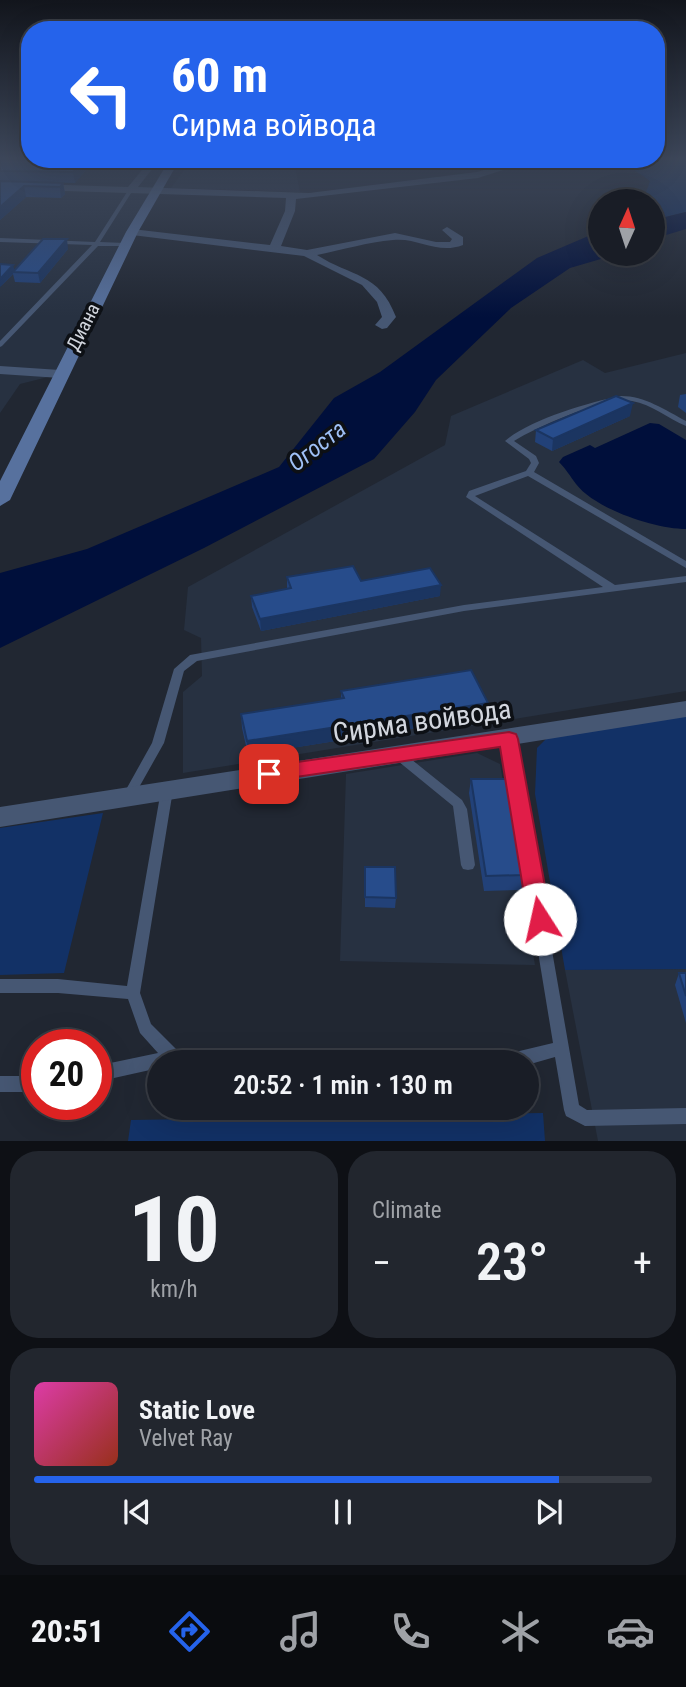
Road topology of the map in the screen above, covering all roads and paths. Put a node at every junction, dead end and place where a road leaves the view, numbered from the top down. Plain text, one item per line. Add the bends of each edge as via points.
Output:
1 (118, 210) edge
2 (143, 210) edge
3 (290, 210) edge
4 (447, 230) dead end
5 (128, 238) junction
6 (0, 240) edge
7 (97, 243) junction
8 (275, 247) junction
9 (307, 253) junction
10 (382, 325) dead end
11 (0, 345) edge
12 (1, 372) edge
13 (60, 374) junction
14 (686, 424) edge
15 (529, 473) junction
16 (0, 500) edge
17 (686, 565) edge
18 (686, 579) edge
19 (612, 588) junction
20 (686, 709) edge
21 (509, 739) junction
22 (396, 753) junction
23 (167, 790) junction
24 (128, 796) junction
25 (0, 817) edge
26 (468, 865) dead end
27 (0, 986) edge
28 (133, 993) junction
29 (562, 1048) junction
30 (166, 1050) edge
31 (539, 1054) edge
32 (147, 1063) edge
33 (112, 1070) edge
34 (0, 1084) edge
35 (21, 1084) edge
36 (686, 1116) edge

1 - 7 lane
2 - 5 main road, Диана
3 - 8 street
4 - 9 street via 459,243 440,246 395,236
5 - 7 lane
5 - 8 street
5 - 13 main road, Диана
6 - 7 lane
7 - 11 lane
8 - 9 street
9 - 10 street via 361,278 386,304 389,317
12 - 13 street
13 - 16 main road, Диана
14 - 15 lane via 632,398 611,399 510,439 536,463
15 - 17 lane
15 - 19 lane via 470,497
18 - 19 lane
19 - 24 lane via 464,608 194,658 179,669 158,743
20 - 21 street, Сирма войвода
21 - 22 street, Сирма войвода
21 - 29 lane
22 - 23 street, Сирма войвода
22 - 26 lane via 458,803
23 - 24 street, Сирма войвода
23 - 28 lane
24 - 25 street, Сирма войвода
27 - 28 lane
28 - 30 lane via 145,1028
29 - 31 lane
29 - 36 lane via 572,1110 585,1118
32 - 33 lane
34 - 35 lane

